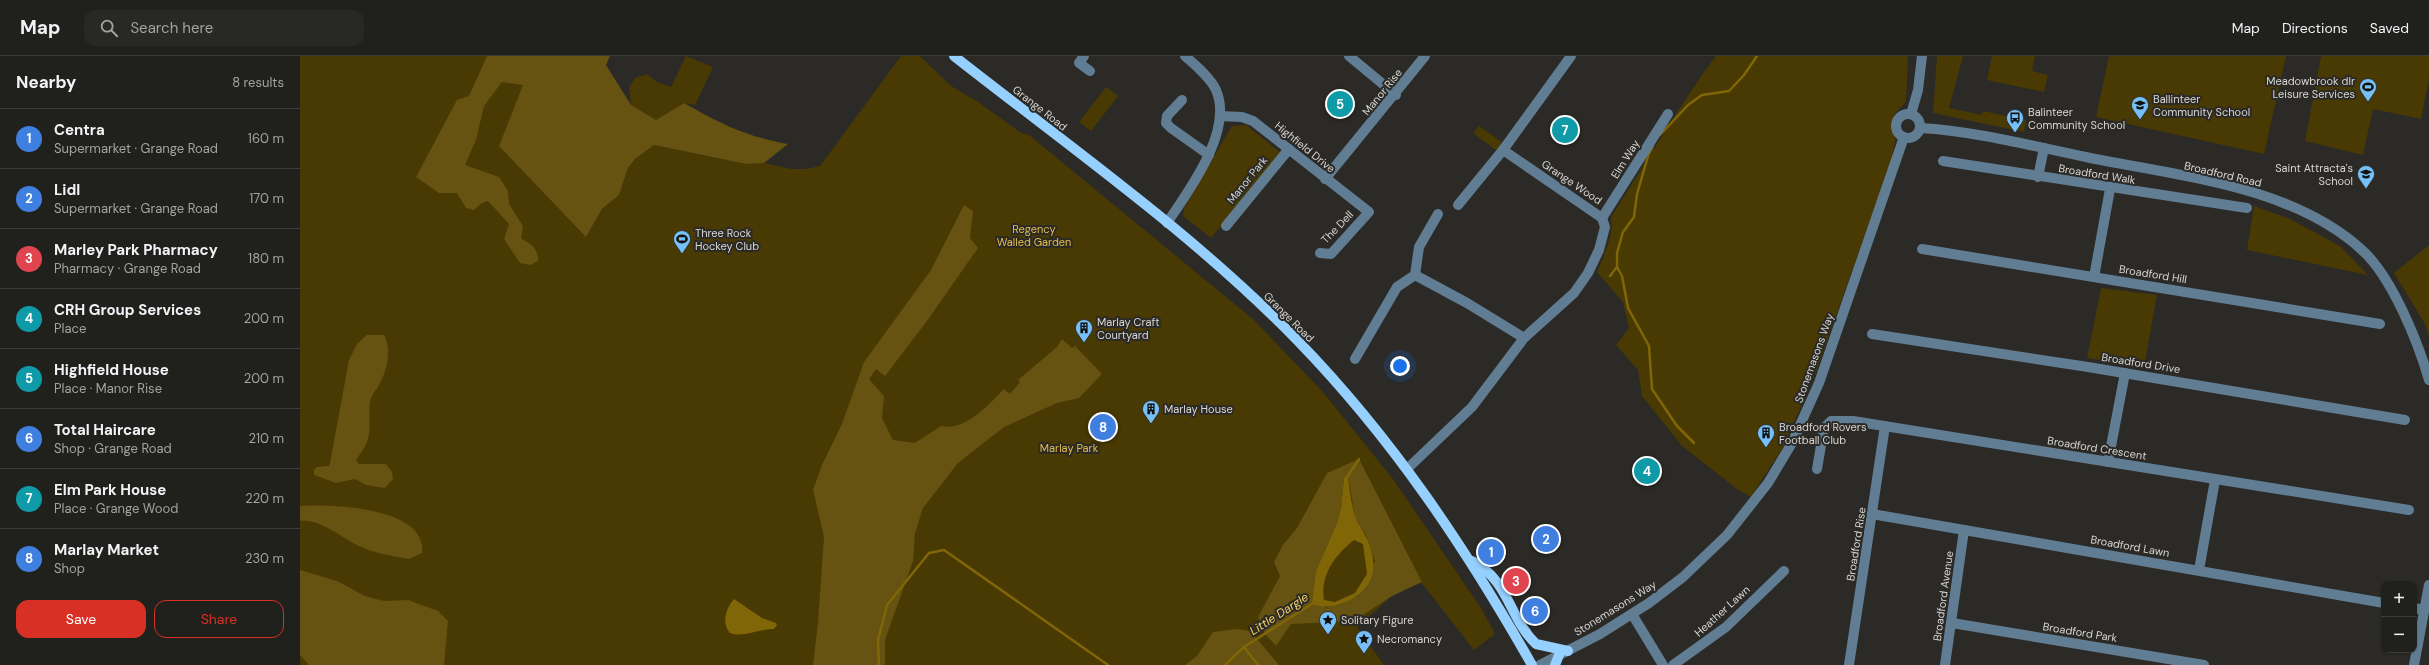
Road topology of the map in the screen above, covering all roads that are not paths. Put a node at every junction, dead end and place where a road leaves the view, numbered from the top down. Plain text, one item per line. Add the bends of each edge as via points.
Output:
1 (954, 56) edge
2 (1084, 56) edge
3 (1185, 56) edge
4 (1349, 56) edge
5 (1426, 56) edge
6 (1571, 56) edge
7 (1922, 56) edge
8 (1090, 71) dead end
9 (1396, 95) junction
10 (1182, 100) dead end
11 (1668, 114) dead end
12 (1911, 114) junction
13 (1220, 116) junction
14 (1920, 128) junction
15 (1904, 137) junction
16 (2044, 148) junction
17 (1289, 149) junction
18 (1503, 150) junction
19 (1209, 156) junction
20 (1943, 161) dead end
21 (2038, 177) junction
22 (1325, 179) junction
23 (2110, 189) junction
24 (1458, 205) dead end
25 (2247, 208) dead end
26 (1369, 212) joint
27 (1438, 214) dead end
28 (1602, 218) junction
29 (1167, 223) junction
30 (1226, 226) dead end
31 (1922, 249) dead end
32 (1320, 254) dead end
33 (1415, 275) junction
34 (2094, 277) junction
35 (2380, 324) dead end
36 (1872, 334) dead end
37 (1524, 338) junction
38 (1355, 359) dead end
39 (2124, 373) junction
40 (2429, 380) edge
41 (2405, 420) dead end
42 (1885, 426) junction
43 (2108, 462) junction
44 (1407, 469) junction
45 (1817, 470) dead end
46 (2215, 480) junction
47 (2409, 510) dead end
48 (1872, 514) junction
49 (1964, 530) junction
50 (1472, 561) junction
51 (2199, 570) junction
52 (1784, 571) dead end
53 (2429, 585) edge
54 (2381, 602) edge
55 (2419, 609) edge
56 (1632, 614) junction
57 (1952, 623) junction
58 (1564, 653) junction
59 (1532, 665) edge
60 (1540, 665) edge
61 (1555, 665) edge
62 (1663, 665) edge
63 (1673, 665) edge
64 (1849, 665) edge
65 (1945, 665) edge
66 (2204, 665) edge
67 (2414, 665) edge

1 - 29 main road, Grange Road
2 - 8 street via 1079,63
3 - 13 street via 1216,90
4 - 9 street
5 - 9 street, Manor Rise
6 - 18 street
7 - 12 street via 1918,90
9 - 22 street, Manor Rise
10 - 19 street via 1167,116 1166,122
11 - 28 street, Elm Way
12 - 14 street via 1917,118
12 - 15 street via 1904,115 1897,122 1897,129
13 - 17 street, Highfield Drive via 1242,117 1253,121
13 - 19 street
14 - 15 street via 1916,135
14 - 16 street, Broadford Road
15 - 56 street, Stonemasons Way via 1819,383 1792,444 1764,488 1727,535 1683,577
16 - 21 street
16 - 40 street, Broadford Road via 2253,192 2333,227 2363,251 2379,272 2406,321
17 - 22 street, Highfield Drive
17 - 30 street, Manor Park
18 - 24 street
18 - 28 street, Grange Wood
19 - 29 street
20 - 21 street, Broadford Walk
21 - 23 street, Broadford Walk
22 - 26 street, Highfield Drive
23 - 25 street, Broadford Walk
23 - 34 street
26 - 32 street, The Dell via 1331,254
27 - 33 street via 1419,247
28 - 37 street, Grange Wood via 1605,227 1604,239 1588,273 1574,293
29 - 44 main road, Grange Road via 1237,282 1299,342
31 - 34 street, Broadford Hill
33 - 37 street
33 - 38 street via 1397,287
34 - 35 street, Broadford Hill
36 - 39 street, Broadford Drive
37 - 44 street, Grange Wood via 1472,406
39 - 41 street, Broadford Drive
39 - 43 street
42 - 43 street, Broadford Crescent
42 - 45 street, Broadford Crescent via 1831,421 1824,428
42 - 48 street, Broadford Rise
43 - 46 street, Broadford Crescent
44 - 50 main road, Grange Road
46 - 47 street, Broadford Crescent
46 - 51 street
48 - 49 street, Broadford Lawn
48 - 64 street, Broadford Rise
49 - 51 street, Broadford Lawn
49 - 57 street, Broadford Avenue
50 - 58 main road via 1485,567 1496,581 1524,629 1536,644
50 - 59 main road, Grange Road
51 - 54 street, Broadford Lawn
52 - 63 street, Heather Lawn via 1726,627
53 - 55 street
55 - 67 street
56 - 58 street, Stonemasons Way
56 - 62 street
57 - 65 street, Broadford Avenue
57 - 66 street, Broadford Park
58 - 60 street, Stonemasons Way
58 - 61 main road

